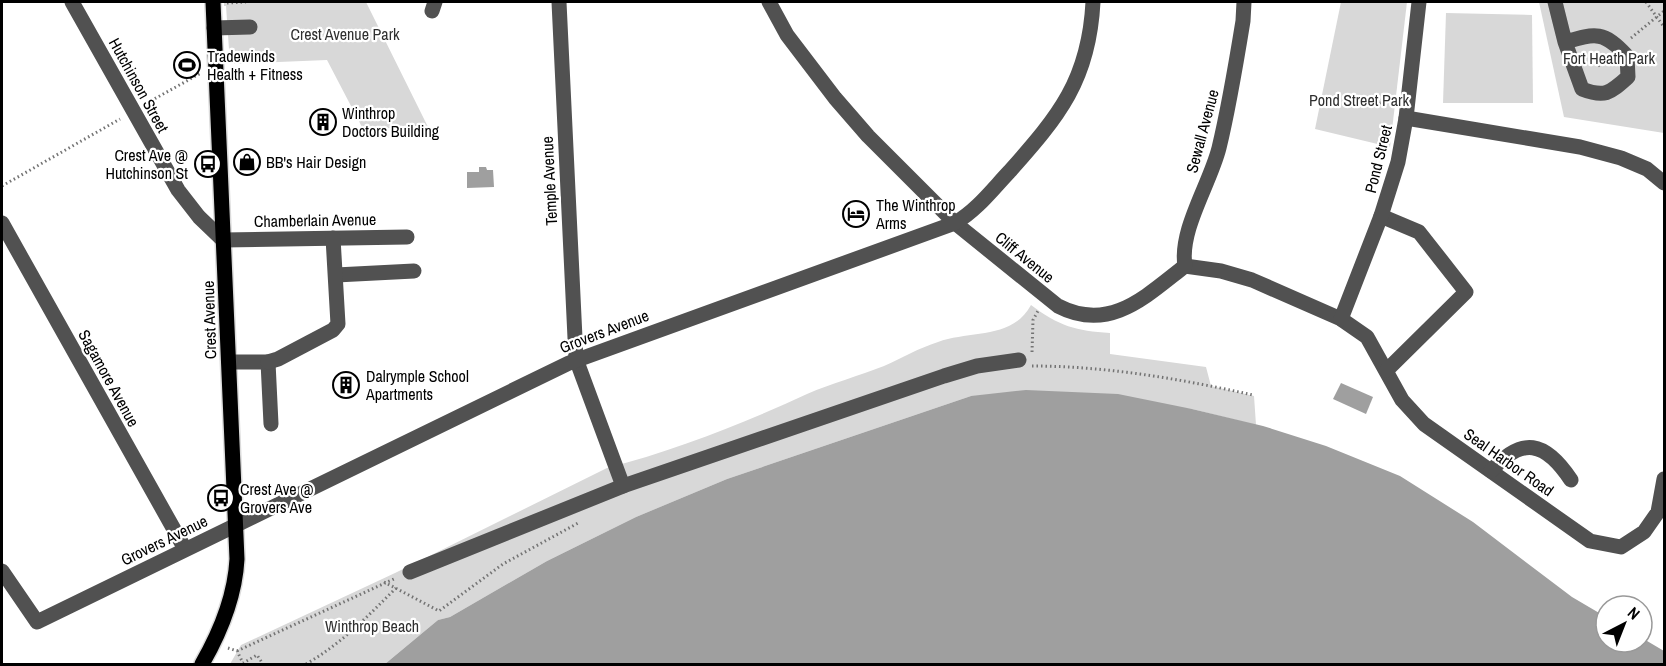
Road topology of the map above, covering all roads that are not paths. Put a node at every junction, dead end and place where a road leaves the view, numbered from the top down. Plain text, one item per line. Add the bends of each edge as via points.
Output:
1 (72, 2) edge
2 (213, 2) edge
3 (559, 2) edge
4 (769, 2) edge
5 (1093, 2) edge
6 (1244, 2) edge
7 (1419, 2) edge
8 (1555, 2) edge
9 (250, 27) dead end
10 (214, 28) junction
11 (1565, 42) junction
12 (1407, 118) junction
13 (1665, 183) edge
14 (1381, 216) junction
15 (955, 223) junction
16 (2, 224) edge
17 (407, 237) dead end
18 (333, 238) junction
19 (223, 240) junction
20 (1185, 266) junction
21 (414, 271) dead end
22 (336, 274) junction
23 (1341, 319) junction
24 (576, 359) junction
25 (1026, 359) road end
26 (229, 362) junction
27 (268, 362) junction
28 (1387, 370) junction
29 (270, 424) dead end
30 (1491, 471) junction
31 (1665, 479) edge
32 (1571, 480) dead end
33 (623, 486) junction
34 (1662, 501) edge
35 (236, 525) junction
36 (185, 549) junction
37 (2, 571) edge
38 (410, 572) road end
39 (202, 664) edge

1 - 19 street, Hutchinson Street via 178,190
2 - 10 main road, Crest Avenue
3 - 24 street, Temple Avenue
4 - 15 street, Cliff Avenue via 784,30 845,110
5 - 15 street, Grovers Avenue via 1084,58 1064,104 1037,141 979,204
6 - 20 street, Sewall Avenue via 1219,148 1185,240
7 - 12 street, Pond Street
8 - 11 street
9 - 10 street
10 - 19 main road, Crest Avenue
11 - 11 street via 1582,89 1597,95 1612,91 1628,77 1627,56 1614,43 1594,35
12 - 13 street via 1580,147 1647,169
12 - 14 street, Pond Street
14 - 23 street, Pond Street
14 - 28 street via 1419,232 1466,292
15 - 20 street, Cliff Avenue via 1052,302 1078,313 1100,315 1123,310
15 - 24 street, Grovers Avenue
16 - 36 street, Sagamore Avenue
17 - 18 street, Chamberlain Avenue
18 - 19 street, Chamberlain Avenue
18 - 22 street
19 - 26 main road, Crest Avenue
20 - 23 street via 1252,280
21 - 22 street
22 - 27 street via 337,327
23 - 28 street, Seal Harbor Road via 1367,337
24 - 33 street, Temple Avenue
24 - 35 street, Grovers Avenue
25 - 33 street via 977,366 944,376
26 - 27 street
26 - 35 main road, Crest Avenue
27 - 29 street
28 - 30 street, Seal Harbor Road via 1402,400 1424,424
30 - 32 street via 1503,457 1519,448 1538,447 1562,466
30 - 34 street, Seal Harbor Road via 1590,541 1621,547 1644,532
31 - 34 street, Seal Harbor Road
33 - 38 street
35 - 36 street, Grovers Avenue
35 - 39 main road, Crest Avenue via 236,577 230,603
36 - 37 street, Grovers Avenue via 37,622

